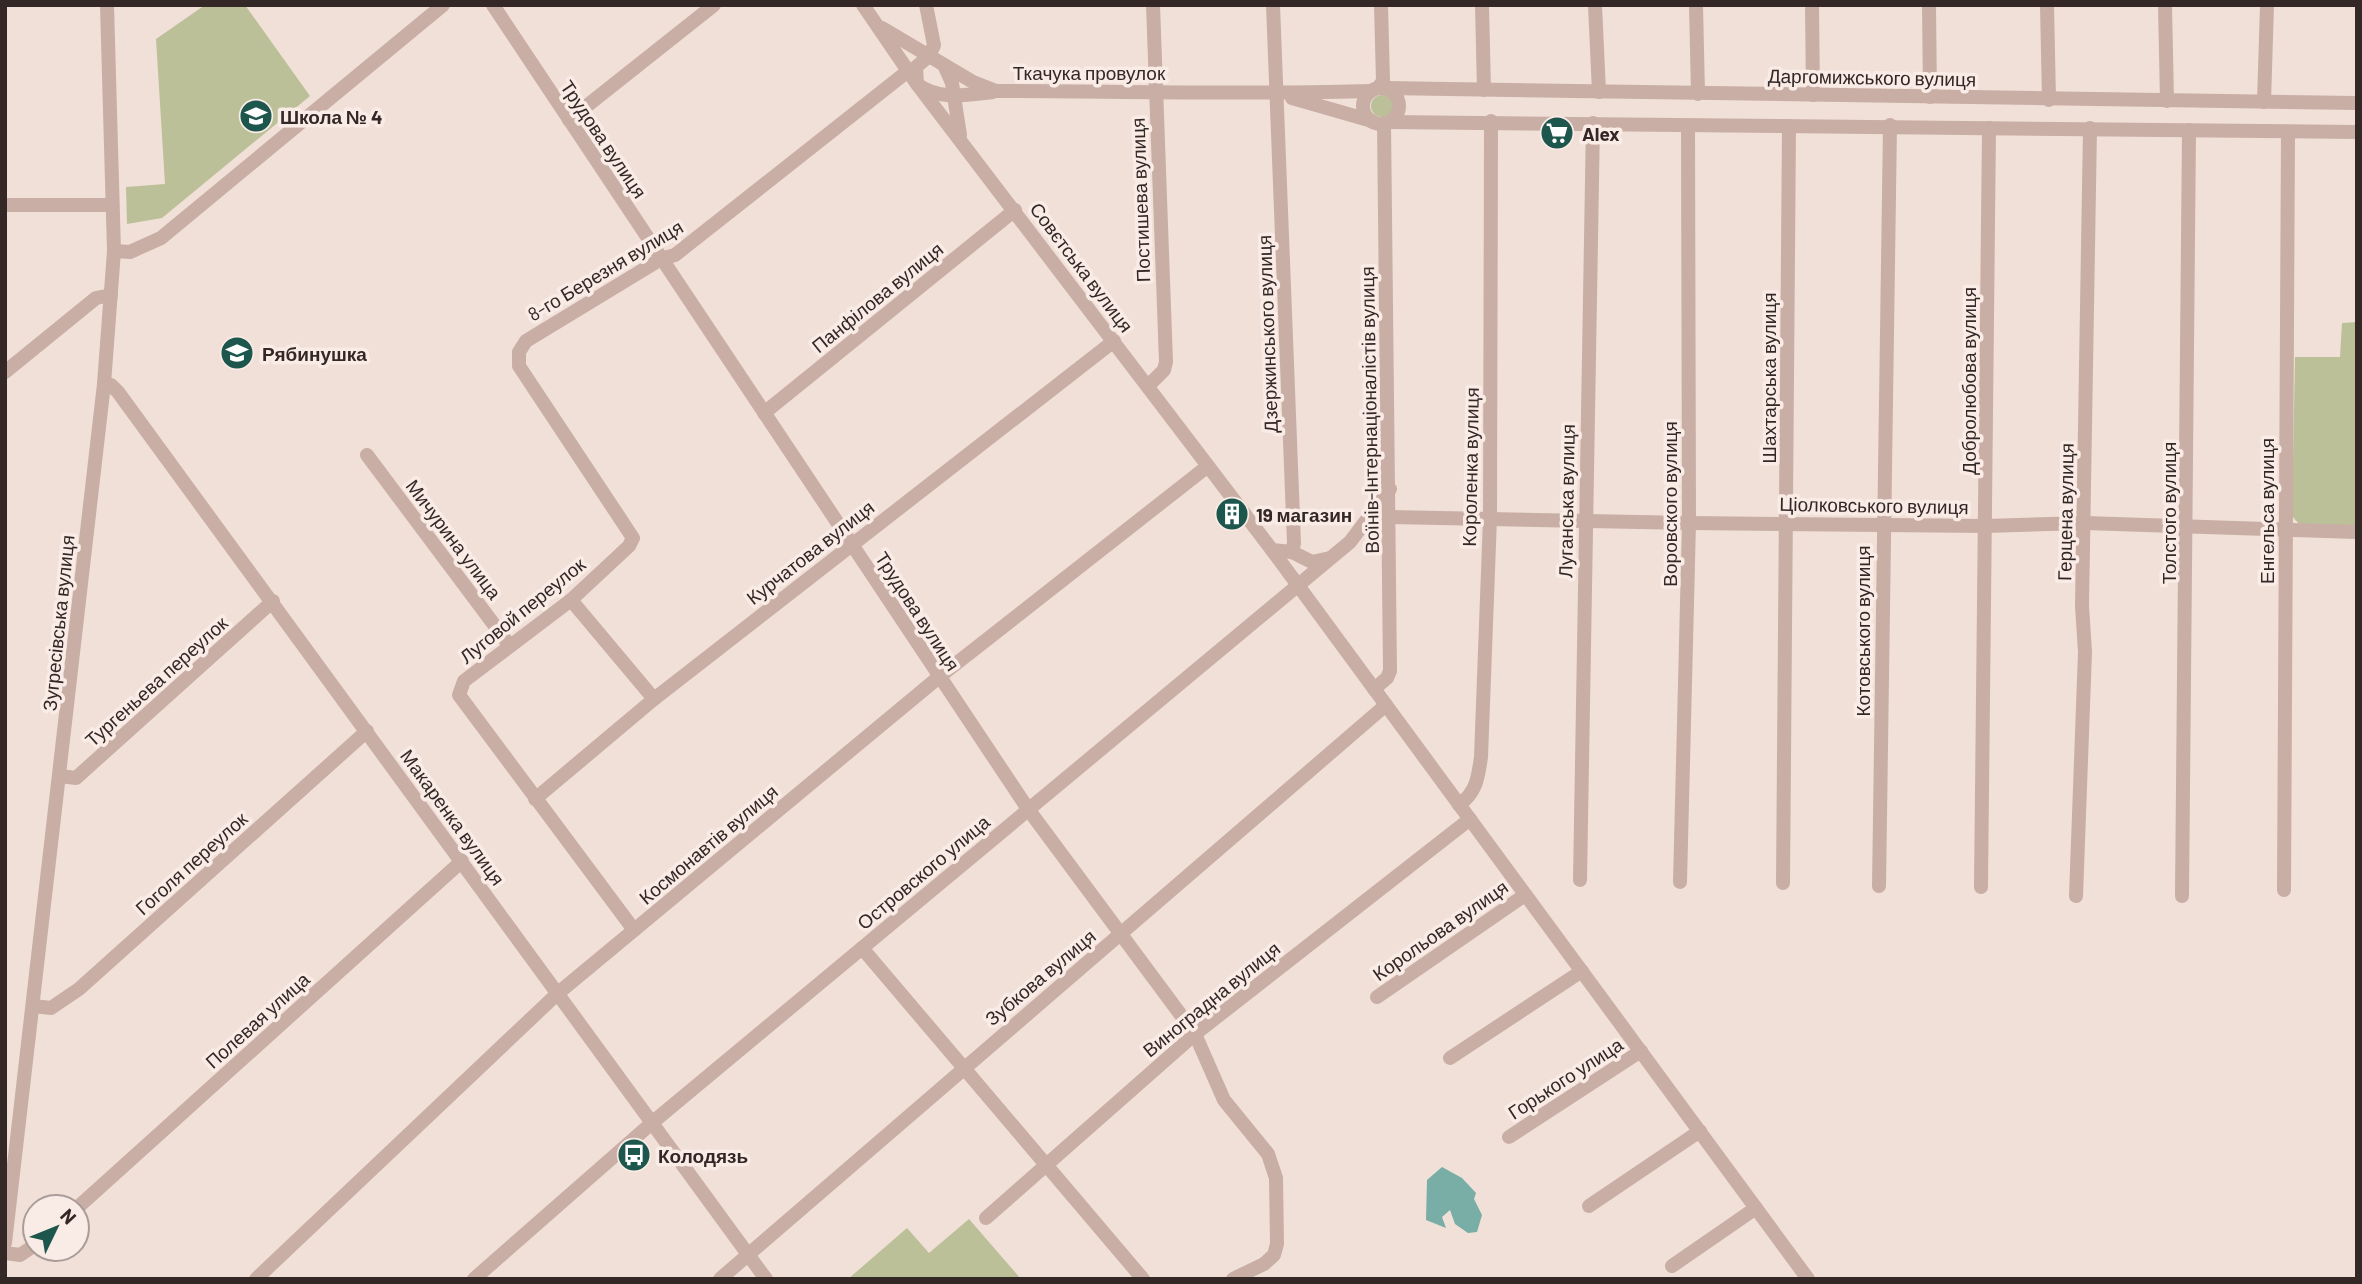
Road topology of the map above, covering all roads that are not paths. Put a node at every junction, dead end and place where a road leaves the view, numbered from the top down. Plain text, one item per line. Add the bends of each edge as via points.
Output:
1 (107, 5) edge
2 (443, 5) edge
3 (493, 5) edge
4 (714, 5) edge
5 (863, 5) edge
6 (926, 5) edge
7 (1153, 5) edge
8 (1273, 5) edge
9 (1381, 5) edge
10 (1482, 5) edge
11 (1595, 5) edge
12 (1696, 5) edge
13 (1812, 5) edge
14 (1929, 5) edge
15 (2047, 5) edge
16 (2165, 5) edge
17 (2267, 5) edge
18 (877, 24) junction
19 (929, 56) junction
20 (944, 65) junction
21 (908, 71) junction
22 (917, 84) junction
23 (1378, 89) junction
24 (1156, 90) junction
25 (1484, 90) junction
26 (996, 92) junction
27 (1598, 92) junction
28 (1277, 94) junction
29 (1698, 94) junction
30 (1813, 95) junction
31 (953, 96) junction
32 (1930, 97) junction
33 (2049, 100) junction
34 (2167, 102) junction
35 (2264, 102) junction
36 (2357, 103) edge
37 (569, 120) junction
38 (1491, 121) junction
39 (1382, 122) junction
40 (1593, 123) junction
41 (1890, 125) junction
42 (1688, 126) junction
43 (1789, 126) junction
44 (1989, 128) junction
45 (2090, 128) junction
46 (2189, 130) junction
47 (2288, 132) junction
48 (2357, 132) edge
49 (963, 142) junction
50 (5, 205) edge
51 (112, 205) junction
52 (1015, 211) junction
53 (114, 251) junction
54 (661, 259) junction
55 (111, 295) junction
56 (1114, 341) junction
57 (5, 372) edge
58 (104, 384) junction
59 (1147, 386) junction
60 (764, 413) junction
61 (367, 455) dead end
62 (579, 455) joint
63 (1208, 466) junction
64 (1390, 489) junction
65 (1390, 517) junction
66 (1490, 518) junction
67 (1584, 521) junction
68 (1689, 523) junction
69 (1787, 523) junction
70 (2085, 523) junction
71 (1882, 524) junction
72 (1986, 526) junction
73 (2188, 529) junction
74 (2286, 531) junction
75 (2357, 532) edge
76 (851, 544) junction
77 (1272, 550) junction
78 (1292, 552) junction
79 (1332, 558) junction
80 (1298, 586) junction
81 (571, 600) junction
82 (273, 601) junction
83 (1266, 612) junction
84 (510, 646) junction
85 (939, 677) junction
86 (1374, 689) junction
87 (654, 699) junction
88 (1386, 705) junction
89 (367, 730) junction
90 (60, 776) junction
91 (535, 799) junction
92 (1459, 805) junction
93 (1028, 809) junction
94 (1470, 819) junction
95 (462, 861) junction
96 (1580, 880) dead end
97 (1681, 882) dead end
98 (1783, 883) dead end
99 (1879, 886) dead end
100 (1981, 887) dead end
101 (2284, 890) dead end
102 (1525, 895) junction
103 (2076, 896) dead end
104 (2182, 896) dead end
105 (634, 930) junction
106 (1120, 934) junction
107 (862, 948) junction
108 (1582, 971) junction
109 (557, 994) junction
110 (1377, 998) dead end
111 (33, 1006) junction
112 (1195, 1034) junction
113 (1641, 1051) junction
114 (1450, 1058) dead end
115 (963, 1068) junction
116 (653, 1122) junction
117 (1700, 1131) junction
118 (11, 1134) edge
119 (1509, 1137) dead end
120 (1047, 1164) junction
121 (91, 1195) edge
122 (1588, 1206) dead end
123 (1756, 1208) junction
124 (986, 1218) dead end
125 (5, 1243) edge
126 (749, 1254) junction
127 (1672, 1266) dead end
128 (256, 1279) edge
129 (474, 1279) edge
130 (720, 1279) edge
131 (766, 1279) edge
132 (1143, 1279) edge
133 (1233, 1279) edge
134 (1808, 1279) edge

1 - 51 street, Зугресівська вулиця
2 - 53 street via 160,238 130,251
3 - 37 street, Трудова вулиця
4 - 37 street
5 - 18 street, Совєтська вулиця
6 - 19 street via 933,33
7 - 24 street, Постишева вулиця
8 - 28 street, Дзержинського вулиця
9 - 23 street via 1383,81
10 - 25 street
11 - 27 street
12 - 29 street
13 - 30 street
14 - 32 street
15 - 33 street
16 - 34 street
17 - 35 street
18 - 19 street, Ткачука провулок
18 - 21 street, Совєтська вулиця
19 - 20 street, Ткачука провулок
19 - 22 street via 916,67
20 - 26 street, Ткачука провулок
20 - 31 street
21 - 22 street, Совєтська вулиця
21 - 54 street, 8-го Березня вулиця via 675,255
22 - 31 street via 932,94
22 - 49 street, Совєтська вулиця
23 - 25 street, Даргомижського вулиця
23 - 28 street, Даргомижського вулиця
23 - 39 street via 1364,106
23 - 39 street via 1395,94 1399,104 1397,115
24 - 26 street, Ткачука провулок
24 - 28 street, Ткачука провулок
24 - 59 street, Постишева вулиця via 1166,362
25 - 27 street, Даргомижського вулиця
26 - 31 street
27 - 29 street, Даргомижського вулиця
28 - 39 street
28 - 78 street, Дзержинського вулиця
29 - 30 street, Даргомижського вулиця
30 - 32 street, Даргомижського вулиця
31 - 49 street
32 - 33 street, Даргомижського вулиця
33 - 34 street, Даргомижського вулиця
34 - 35 street, Даргомижського вулиця
35 - 36 street, Даргомижського вулиця
37 - 54 street, Трудова вулиця
38 - 39 street
38 - 40 street
38 - 66 street, Короленка вулиця
39 - 64 street, Воїнів-Інтернаціоналістів вулиця
40 - 42 street
40 - 67 street, Луганська вулиця
41 - 43 street
41 - 44 street
41 - 71 street, Котовського вулиця
42 - 43 street
42 - 68 street, Воровского вулиця
43 - 69 street, Шахтарська вулиця
44 - 45 street
44 - 72 street, Добролюбова вулиця
45 - 46 street
45 - 70 street, Герцена вулиця
46 - 47 street
46 - 73 street, Толстого вулиця
47 - 48 street
47 - 74 street, Енгельса вулиця
49 - 52 street, Совєтська вулиця
50 - 51 street
51 - 53 street, Зугресівська вулиця
52 - 56 street, Совєтська вулиця
52 - 60 street, Панфілова вулиця
53 - 55 street, Зугресівська вулиця
54 - 60 street, Трудова вулиця
54 - 62 street, 8-го Березня вулиця via 526,341 519,352 519,366
55 - 57 street via 96,298
55 - 58 street, Зугресівська вулиця
56 - 59 street, Совєтська вулиця
56 - 76 street, Курчатова вулиця
58 - 82 street, Макаренка вулиця via 118,391
58 - 90 street, Зугресівська вулиця
59 - 63 street, Совєтська вулиця
60 - 76 street, Трудова вулиця
61 - 84 street, Мичурина улица
62 - 81 street, Луговой переулок via 632,538
63 - 77 street, Совєтська вулиця
63 - 85 street, Космонавтів вулиця
64 - 65 street, Воїнів-Інтернаціоналістів вулиця
64 - 79 street, Островского улица via 1365,526
65 - 66 street, Ціолковського вулиця
65 - 86 street, Воїнів-Інтернаціоналістів вулиця via 1390,671
66 - 67 street, Ціолковського вулиця
66 - 92 street, Короленка вулиця via 1481,757 1477,784
67 - 68 street, Ціолковського вулиця
67 - 96 street, Луганська вулиця
68 - 69 street, Ціолковського вулиця
68 - 97 street, Воровского вулиця
69 - 71 street, Ціолковського вулиця
69 - 98 street, Шахтарська вулиця
70 - 72 street, Ціолковського вулиця
70 - 73 street, Ціолковського вулиця
70 - 103 street, Герцена вулиця
71 - 72 street, Ціолковського вулиця
71 - 99 street, Котовського вулиця
72 - 100 street, Добролюбова вулиця
73 - 74 street, Ціолковського вулиця
73 - 104 street, Толстого вулиця
74 - 75 street, Ціолковського вулиця
74 - 101 street, Енгельса вулиця
76 - 85 street, Трудова вулиця
76 - 87 street, Курчатова вулиця
77 - 78 street
77 - 80 street, Совєтська вулиця
77 - 83 street via 1282,586
78 - 79 street via 1312,562
79 - 80 street, Островского улица
80 - 83 street, Островского улица
80 - 86 street, Совєтська вулиця
81 - 84 street, Луговой переулок
81 - 87 street
82 - 89 street, Макаренка вулиця
82 - 90 street, Тургеньева переулок via 76,778
83 - 93 street, Островского улица
84 - 91 street, Луговой переулок via 464,681 459,695
85 - 93 street, Трудова вулиця
85 - 105 street, Космонавтів вулиця
86 - 88 street, Совєтська вулиця
87 - 91 street, Курчатова вулиця
88 - 92 street, Совєтська вулиця
88 - 106 street, Зубкова вулиця
89 - 95 street, Макаренка вулиця
89 - 111 street, Гоголя переулок via 79,989 51,1008
90 - 111 street, Зугресівська вулиця
91 - 105 street, Луговой переулок
92 - 94 street, Совєтська вулиця
93 - 106 street, Трудова вулиця
93 - 107 street, Островского улица
94 - 102 street, Совєтська вулиця
94 - 112 street, Виноградна вулиця
95 - 109 street, Макаренка вулиця
95 - 121 street, Полевая улица
102 - 108 street, Совєтська вулиця
102 - 110 street, Корольова вулиця
105 - 109 street, Космонавтів вулиця
106 - 112 street, Трудова вулиця
106 - 115 street, Зубкова вулиця
107 - 115 street
107 - 116 street, Островского улица
108 - 113 street, Совєтська вулиця
108 - 114 street
109 - 116 street, Макаренка вулиця
109 - 128 street, Космонавтів вулиця
111 - 118 street, Зугресівська вулиця
112 - 120 street, Виноградна вулиця
112 - 133 street, Трудова вулиця via 1224,1100 1269,1154 1276,1178 1274,1255
113 - 117 street, Совєтська вулиця
113 - 119 street, Горького улица
115 - 120 street
115 - 126 street, Зубкова вулиця
116 - 126 street, Макаренка вулиця
116 - 129 street, Островского улица
117 - 122 street
117 - 123 street, Совєтська вулиця
118 - 125 street, Зугресівська вулиця
120 - 124 street, Виноградна вулиця
120 - 132 street
123 - 127 street
123 - 134 street, Совєтська вулиця
126 - 130 street, Зубкова вулиця
126 - 131 street, Макаренка вулиця

